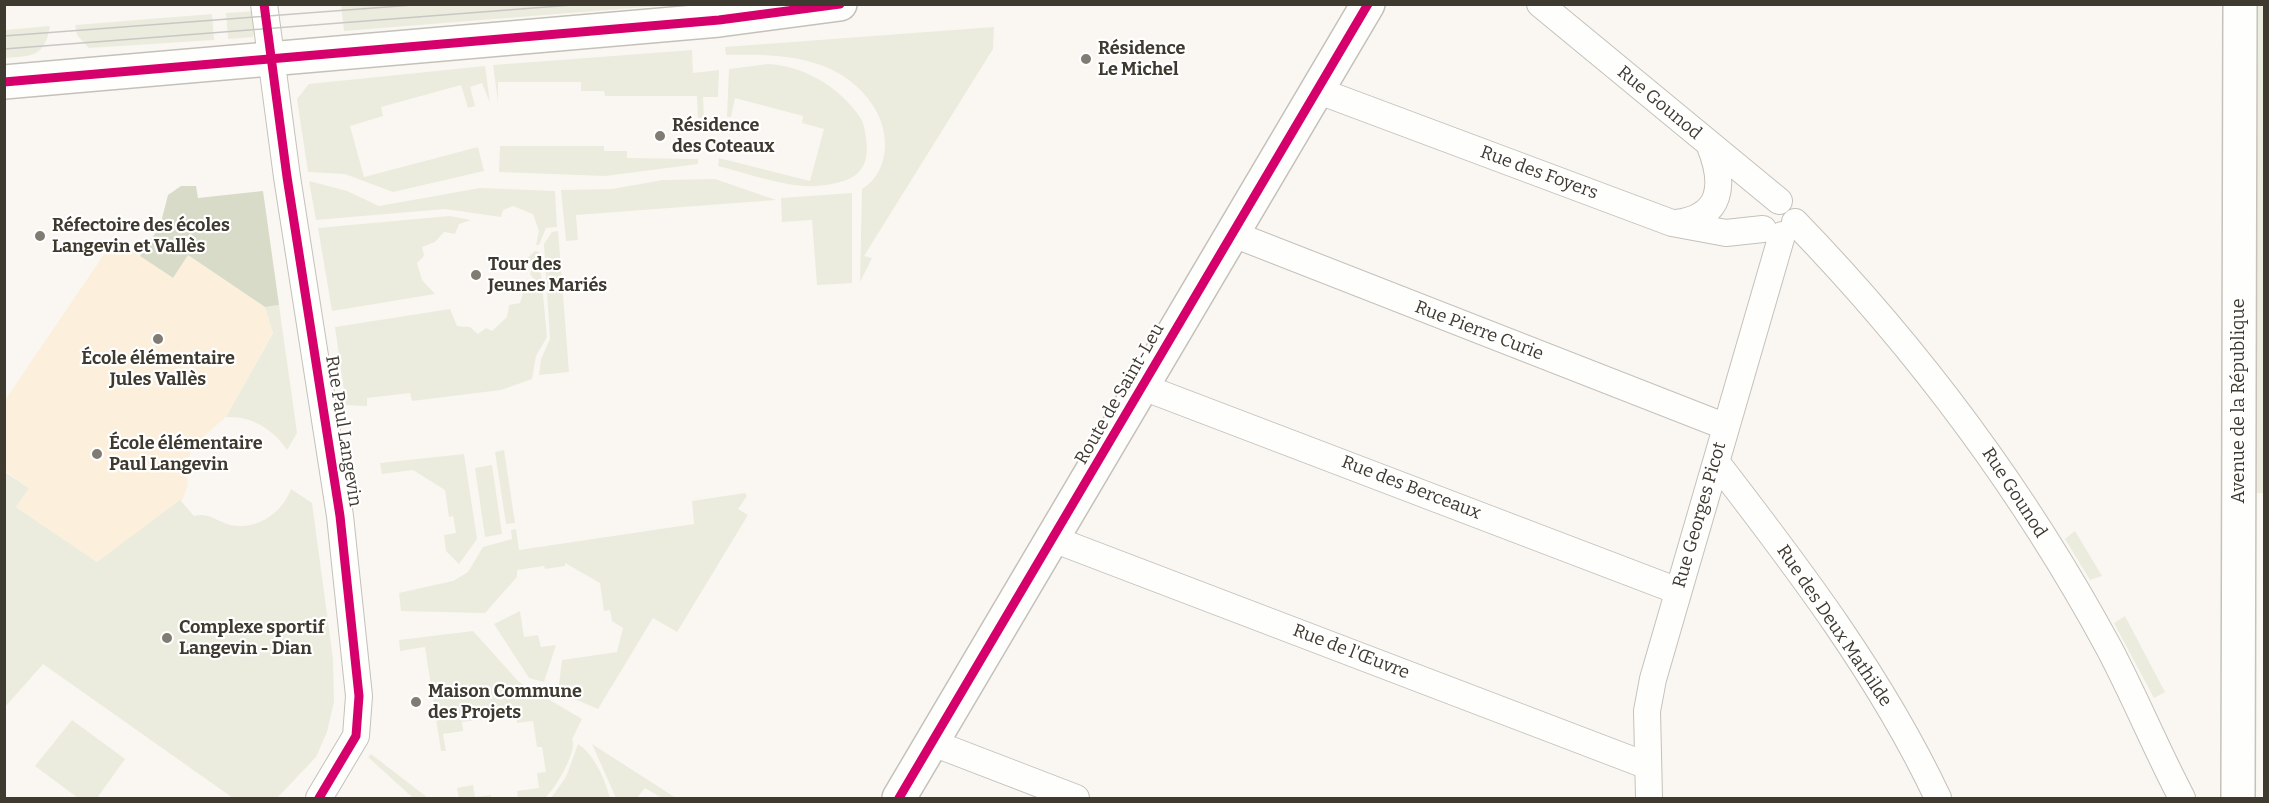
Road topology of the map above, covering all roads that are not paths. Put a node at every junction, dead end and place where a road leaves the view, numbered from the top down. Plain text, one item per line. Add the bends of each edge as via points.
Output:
1 (264, 4) edge
2 (840, 4) edge
3 (1368, 4) edge
4 (1540, 4) edge
5 (2240, 4) edge
6 (271, 59) junction
7 (4, 82) edge
8 (1320, 91) junction
9 (1710, 146) junction
10 (1672, 223) junction
11 (1780, 229) junction
12 (1233, 234) junction
13 (1143, 387) junction
14 (1724, 426) junction
15 (1717, 463) junction
16 (1053, 538) junction
17 (1678, 591) junction
18 (933, 743) junction
19 (1648, 766) junction
20 (319, 798) edge
21 (900, 798) edge
22 (1076, 798) edge
23 (1649, 798) edge
24 (1938, 798) edge
25 (2182, 798) edge
26 (2238, 798) edge

1 - 6 street, Rue Paul Langevin
2 - 6 main road via 719,20
3 - 8 main road, Route de Saint-Leu
4 - 9 street, Rue Gounod
5 - 26 main road, Avenue de la République
6 - 7 main road
6 - 20 street, Rue Paul Langevin via 336,493 359,696 356,736
8 - 10 street, Rue des Foyers
8 - 12 main road, Route de Saint-Leu
9 - 10 street via 1720,182 1713,203 1697,218
9 - 11 street, Rue Gounod via 1779,201 1790,205
10 - 11 street, Rue des Foyers via 1726,233
11 - 14 street, Rue Georges Picot
11 - 25 street, Rue Gounod via 1920,362 1992,458 2066,572 2108,647
12 - 13 main road, Route de Saint-Leu
12 - 14 street, Rue Pierre Curie
13 - 16 main road, Route de Saint-Leu
13 - 17 street, Rue des Berceaux
14 - 15 street, Rue Georges Picot
15 - 17 street, Rue Georges Picot
15 - 24 street, Rue des Deux Mathilde via 1776,539 1855,654
16 - 18 main road, Route de Saint-Leu
16 - 19 street, Rue de l'Œuvre
17 - 19 street, Rue Georges Picot via 1650,693
18 - 21 main road, Route de Saint-Leu
18 - 22 street
19 - 23 street, Rue Georges Picot

